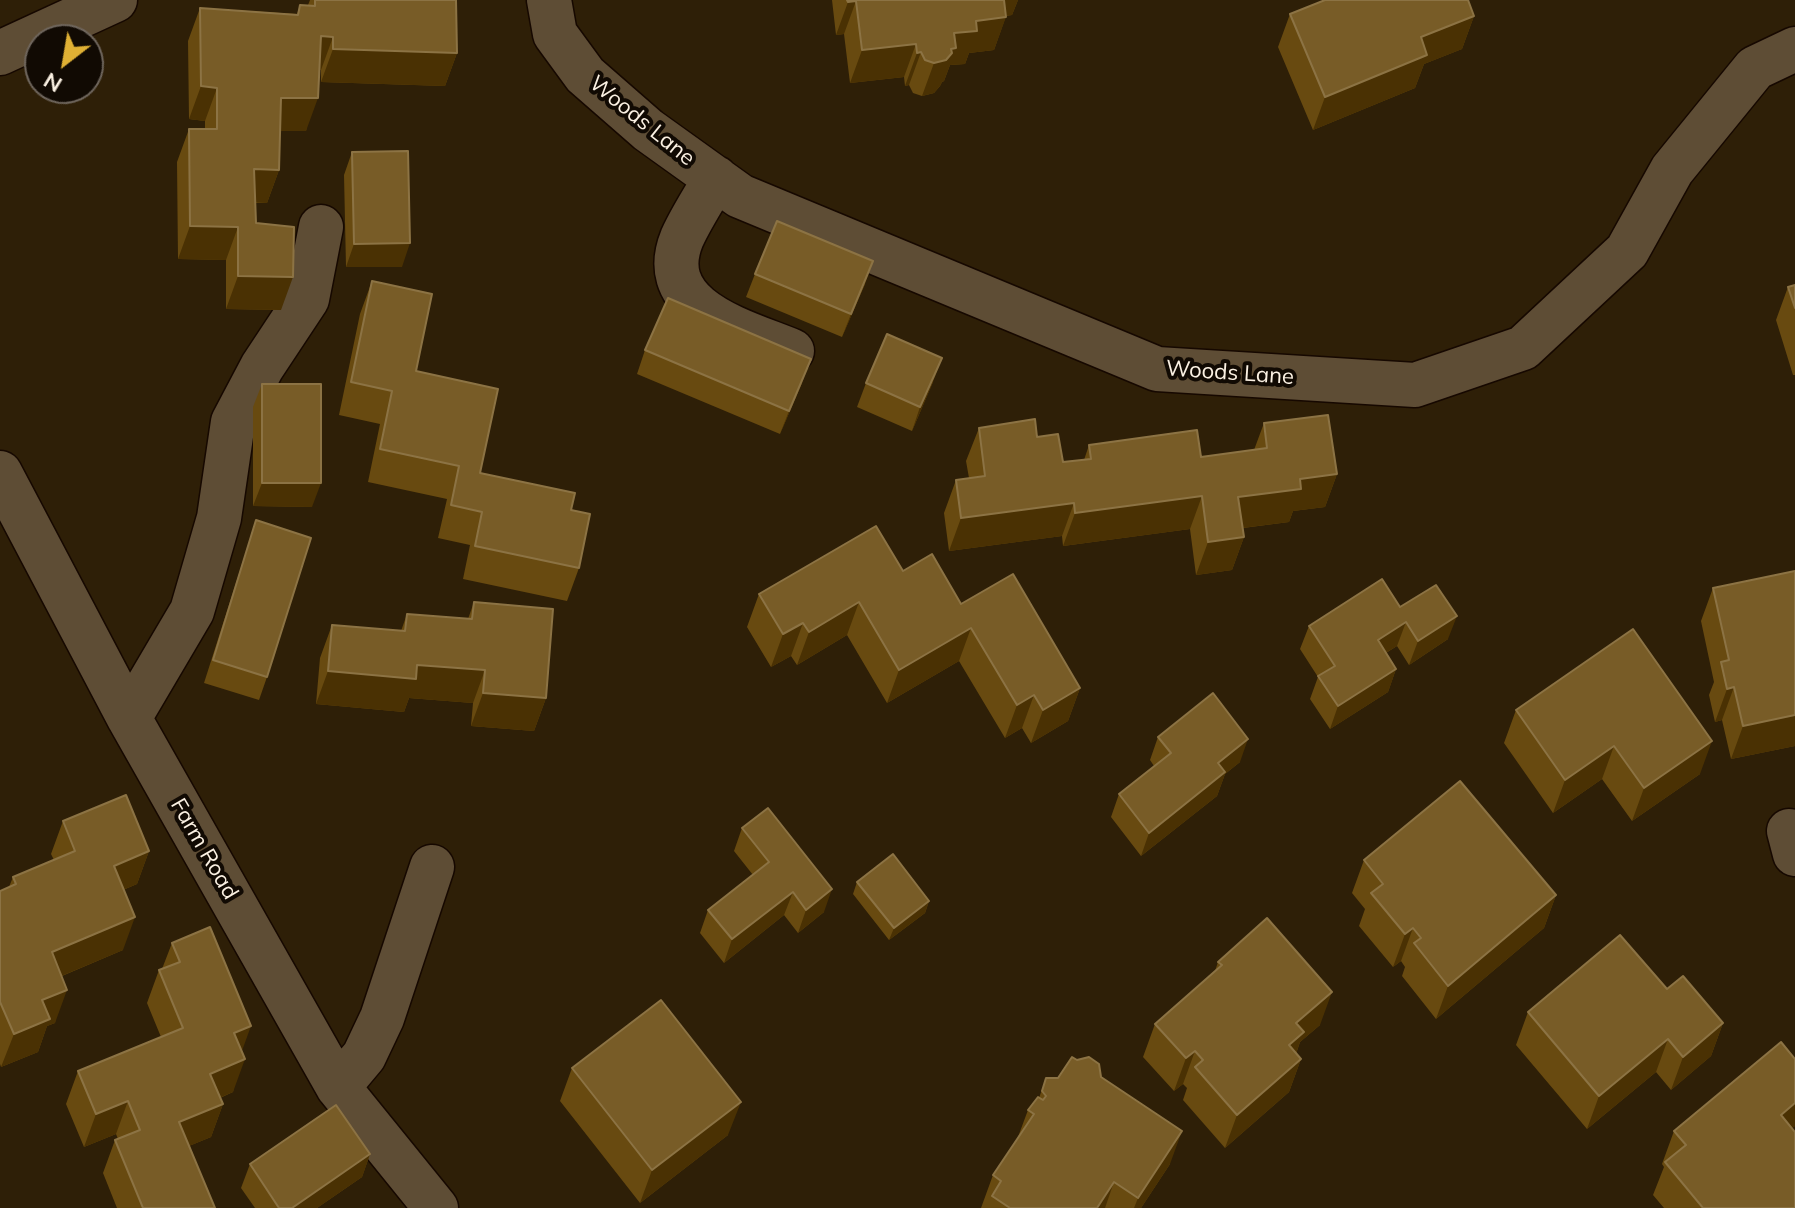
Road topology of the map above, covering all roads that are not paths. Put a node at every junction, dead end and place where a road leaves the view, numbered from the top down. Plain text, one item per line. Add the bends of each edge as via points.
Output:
1 (115, 0) edge
2 (549, 0) edge
3 (1795, 49) edge
4 (0, 53) edge
5 (716, 178) junction
6 (321, 227) dead end
7 (792, 351) edge
8 (0, 473) edge
9 (129, 718) junction
10 (432, 867) dead end
11 (338, 1087) junction
12 (436, 1208) edge

1 - 4 street
2 - 5 street, Woods Lane via 555,34 585,75 648,130
3 - 5 street, Woods Lane via 1755,68 1672,170 1627,251 1523,348 1415,385 1157,369 740,196
5 - 7 street via 681,241 676,271 681,291 717,321
6 - 9 street via 307,299 233,422 219,518 192,611
8 - 9 street, Farm Road
9 - 11 street, Farm Road
10 - 11 street via 382,1018 364,1056
11 - 12 street, Farm Road

